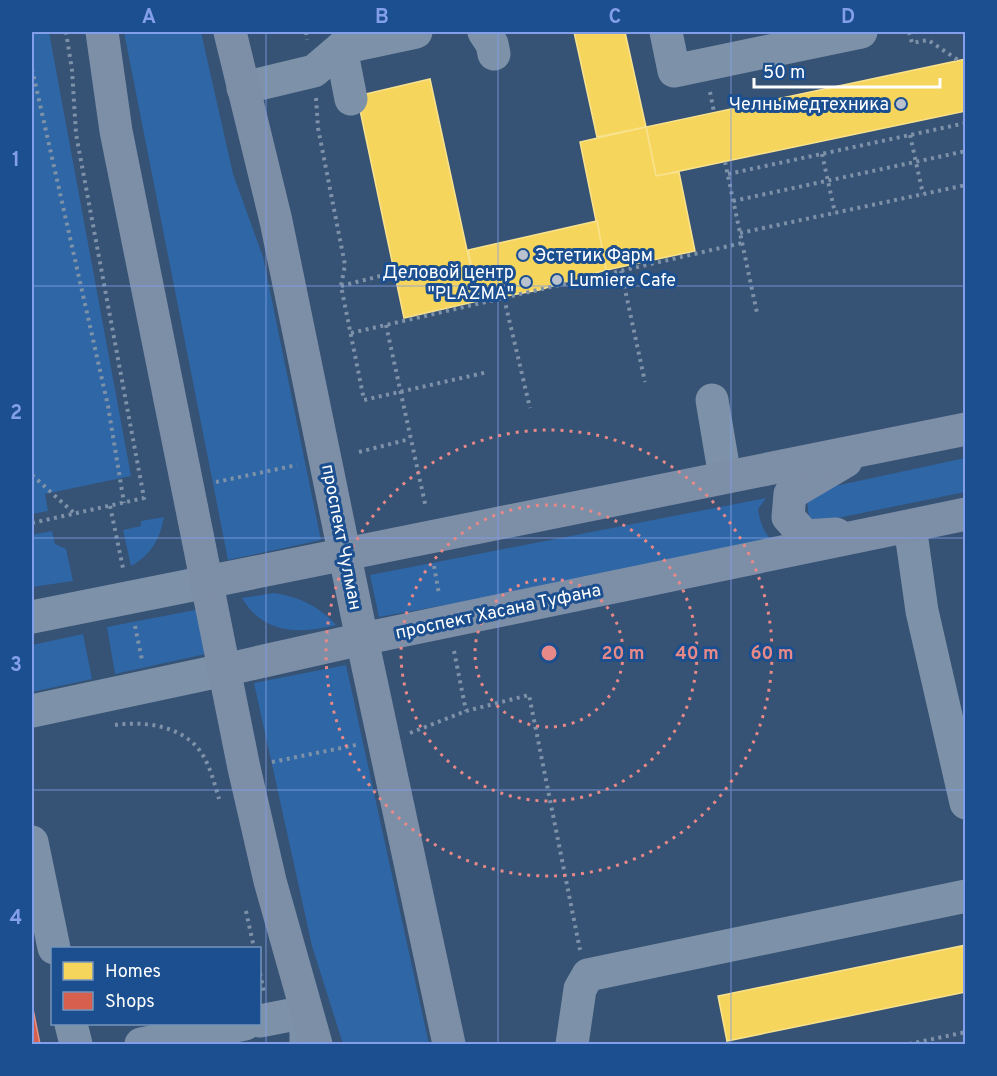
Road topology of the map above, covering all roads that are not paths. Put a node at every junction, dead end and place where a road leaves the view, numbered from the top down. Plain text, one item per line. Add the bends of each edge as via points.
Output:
1 (102, 32) edge
2 (230, 32) edge
3 (416, 32) edge
4 (666, 32) edge
5 (861, 32) edge
6 (341, 48) junction
7 (243, 88) junction
8 (351, 99) dead end
9 (712, 400) dead end
10 (966, 429) edge
11 (868, 448) junction
12 (725, 477) junction
13 (966, 514) edge
14 (897, 529) junction
15 (345, 554) junction
16 (207, 582) junction
17 (32, 617) edge
18 (362, 639) junction
19 (224, 670) junction
20 (32, 711) edge
21 (966, 804) edge
22 (32, 842) edge
23 (966, 896) edge
24 (54, 947) edge
25 (306, 1012) junction
26 (261, 1021) edge
27 (71, 1025) edge
28 (235, 1025) edge
29 (76, 1044) edge
30 (141, 1044) edge
31 (306, 1044) edge
32 (316, 1044) edge
33 (449, 1044) edge
34 (572, 1044) edge

1 - 16 main road via 116,131
2 - 7 main road, проспект Чулман
3 - 6 street
4 - 5 street via 674,71
6 - 7 street via 314,71
6 - 8 street
7 - 15 main road, проспект Чулман via 276,221
9 - 12 street
10 - 11 main road
11 - 12 main road
11 - 14 main road via 790,494 788,517 805,536
12 - 15 main road
13 - 14 main road, проспект Хасана Туфана
14 - 18 main road, проспект Хасана Туфана
14 - 21 street via 922,611
15 - 16 main road
15 - 18 main road, проспект Чулман
16 - 17 street
16 - 19 main road
18 - 19 main road, проспект Хасана Туфана
18 - 33 main road, проспект Чулман
19 - 20 street, проспект Хасана Туфана
19 - 25 main road via 270,881
22 - 24 street
23 - 34 street via 588,975 580,989
25 - 26 street
25 - 31 street
25 - 32 main road
27 - 29 street
28 - 30 street

